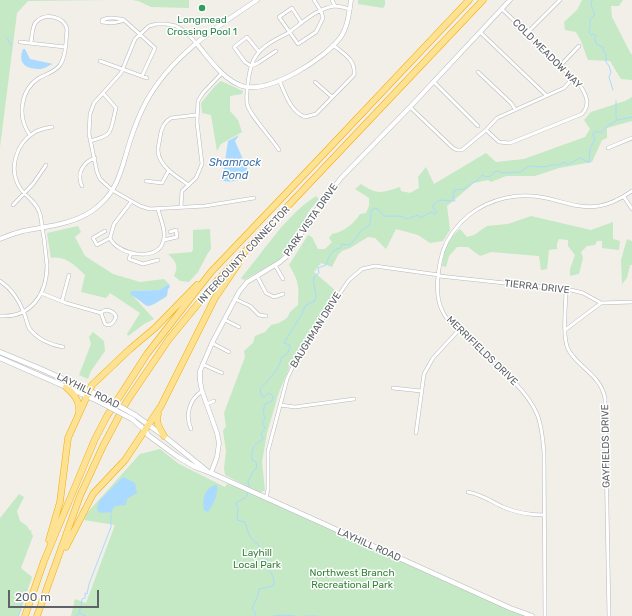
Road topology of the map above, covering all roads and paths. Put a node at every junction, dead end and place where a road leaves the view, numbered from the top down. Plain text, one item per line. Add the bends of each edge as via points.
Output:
1 (257, 0) edge
2 (314, 0) edge
3 (332, 0) edge
4 (351, 0) edge
5 (469, 0) edge
6 (483, 0) edge
7 (510, 0) edge
8 (560, 0) edge
9 (334, 6) junction
10 (350, 9) junction
11 (502, 9) junction
12 (321, 11) junction
13 (124, 20) junction
14 (301, 22) junction
15 (289, 31) junction
16 (480, 32) junction
17 (139, 34) junction
18 (526, 34) junction
19 (20, 42) dead end
20 (31, 43) junction
21 (196, 43) junction
22 (333, 46) junction
23 (579, 46) dead end
24 (65, 47) junction
25 (276, 51) dead end
26 (259, 52) junction
27 (100, 61) dead end
28 (250, 66) junction
29 (560, 67) junction
30 (123, 69) junction
31 (478, 72) dead end
32 (222, 73) junction
33 (142, 76) junction
34 (147, 78) dead end
35 (573, 78) junction
36 (279, 80) junction
37 (315, 82) dead end
38 (434, 82) junction
39 (248, 87) junction
40 (103, 92) junction
41 (546, 95) junction
42 (332, 97) junction
43 (410, 107) junction
44 (515, 109) junction
45 (196, 115) junction
46 (478, 126) dead end
47 (52, 127) dead end
48 (486, 130) junction
49 (30, 135) junction
50 (632, 138) edge
51 (90, 141) junction
52 (608, 148) dead end
53 (279, 150) dead end
54 (94, 158) junction
55 (46, 165) dead end
56 (169, 170) junction
57 (146, 181) dead end
58 (189, 184) junction
59 (82, 186) dead end
60 (112, 190) junction
61 (632, 191) edge
62 (24, 193) junction
63 (624, 197) junction
64 (254, 198) dead end
65 (131, 202) junction
66 (13, 206) dead end
67 (181, 206) junction
68 (158, 209) junction
69 (632, 209) edge
70 (42, 228) junction
71 (105, 231) dead end
72 (170, 232) dead end
73 (110, 238) junction
74 (0, 239) edge
75 (164, 240) junction
76 (246, 252) junction
77 (131, 253) junction
78 (158, 260) dead end
79 (275, 265) junction
80 (211, 272) junction
81 (69, 275) dead end
82 (257, 276) junction
83 (439, 276) junction
84 (283, 279) dead end
85 (0, 281) edge
86 (566, 289) junction
87 (41, 293) junction
88 (283, 294) dead end
89 (235, 299) junction
90 (62, 301) junction
91 (632, 302) edge
92 (601, 303) junction
93 (23, 312) junction
94 (101, 313) junction
95 (0, 316) edge
96 (266, 316) dead end
97 (224, 320) junction
98 (239, 327) dead end
99 (458, 330) junction
100 (565, 330) junction
101 (212, 343) junction
102 (63, 347) dead end
103 (0, 352) edge
104 (228, 352) dead end
105 (0, 358) edge
106 (202, 364) junction
107 (222, 373) dead end
108 (66, 387) junction
109 (393, 388) dead end
110 (421, 391) junction
111 (202, 392) junction
112 (89, 393) junction
113 (354, 399) dead end
114 (214, 401) dead end
115 (207, 404) junction
116 (280, 405) junction
117 (161, 406) junction
118 (79, 416) junction
119 (147, 428) junction
120 (191, 429) dead end
121 (416, 433) dead end
122 (164, 436) junction
123 (209, 472) junction
124 (468, 492) dead end
125 (266, 498) junction
126 (544, 515) junction
127 (44, 561) junction
128 (53, 572) junction
129 (25, 616) edge
130 (37, 616) edge
131 (532, 616) edge
132 (545, 616) edge
133 (609, 616) edge

1 - 21 street
2 - 12 street
3 - 9 street
4 - 10 street
5 - 80 highway, INTERCOUNTY CONNECTOR
6 - 76 highway, INTERCOUNTY CONNECTOR
7 - 11 street, PARK VISTA DRIVE
8 - 18 street
9 - 10 street
9 - 12 street
10 - 22 street via 345,28
11 - 16 street, PARK VISTA DRIVE
11 - 18 street, COLD MEADOW WAY
12 - 14 street
12 - 15 street via 323,18 316,32 298,44
13 - 13 street via 104,18 102,22 120,22
13 - 17 street
14 - 15 street
14 - 15 street via 292,8 279,17
15 - 26 street
16 - 38 street, PARK VISTA DRIVE
16 - 41 street
17 - 21 street via 149,26 166,24 186,32
17 - 30 street
17 - 33 street via 155,48
18 - 29 street, COLD MEADOW WAY
19 - 20 street
20 - 24 street
20 - 24 street via 36,22 54,17 66,25
21 - 32 street
21 - 60 street via 168,70 147,101 131,138 123,169
22 - 36 street via 310,64
22 - 42 street via 351,60 355,69 354,75
23 - 29 street
24 - 49 street via 59,67 34,82 25,95 22,120
25 - 28 street
26 - 28 street
26 - 28 street via 247,37 234,47
27 - 30 street
28 - 39 street
29 - 35 street, COLD MEADOW WAY
30 - 33 street
30 - 40 street
31 - 44 street
32 - 39 street via 233,82
32 - 45 street via 198,101
33 - 34 street
35 - 41 street via 564,88
35 - 48 street, COLD MEADOW WAY via 580,85 587,100 586,110 582,114 510,143 499,142
36 - 39 street via 259,87
36 - 42 street via 290,103 305,117 316,114
37 - 42 street
38 - 43 street, PARK VISTA DRIVE
38 - 46 street
39 - 53 street via 248,108
40 - 51 street via 94,103 90,114
40 - 51 street via 116,108 116,112 110,133
41 - 44 street
43 - 48 street via 457,150 466,148
43 - 79 street, PARK VISTA DRIVE via 341,178 312,216 288,255
44 - 48 street via 497,118
45 - 56 street via 170,118 164,123 158,151
45 - 58 street via 202,164 196,178
47 - 49 street
49 - 62 street via 19,148 14,161 16,178
50 - 52 street
51 - 54 street
54 - 59 street via 83,165 80,172
54 - 60 street via 100,179
55 - 62 street
56 - 57 street via 162,183
56 - 58 street
58 - 67 street via 182,191
60 - 65 street
60 - 70 street via 104,200 81,217
61 - 63 street, MERRIFIELDS DRIVE
62 - 66 street
62 - 70 street via 38,208
63 - 69 street
63 - 83 street, MERRIFIELDS DRIVE via 606,205 593,206 574,206 526,195 499,199 463,220 451,234 441,258
64 - 67 street via 205,206
65 - 68 street
65 - 73 street via 114,224
67 - 68 street
68 - 75 street
70 - 74 street via 22,231
70 - 87 street via 47,267
71 - 73 street via 93,238 97,245
72 - 75 street via 176,230 177,237
73 - 77 street via 114,245
75 - 77 street via 160,249 154,253
76 - 117 highway via 215,298
76 - 128 highway, INTERCOUNTY CONNECTOR via 215,283 169,340 127,401 80,496
77 - 78 street via 129,259 143,264
79 - 82 street, PARK VISTA DRIVE
79 - 84 street
80 - 112 highway via 96,380
80 - 127 highway, INTERCOUNTY CONNECTOR via 147,354 107,416 94,439
81 - 90 street
82 - 88 street via 268,294 274,297
82 - 89 street, PARK VISTA DRIVE via 244,285
83 - 86 street, TIERRA DRIVE
83 - 99 street, MERRIFIELDS DRIVE via 440,306 447,320
83 - 116 street, BAUGHMAN DRIVE via 376,266 353,275 298,355 287,379
85 - 93 street via 18,299
86 - 92 street, TIERRA DRIVE
86 - 100 street, GAYFIELDS DRIVE
87 - 90 street
87 - 93 street via 34,305
89 - 96 street via 250,306 259,315
89 - 97 street, PARK VISTA DRIVE
90 - 94 street
91 - 92 street, TIERRA DRIVE
92 - 100 street
93 - 95 street
93 - 102 street via 29,327 36,335 51,345
94 - 94 street via 105,324 108,326 114,322 116,317 113,313 108,310
97 - 98 street
97 - 101 street, PARK VISTA DRIVE
99 - 110 street via 428,364
99 - 126 street, MERRIFIELDS DRIVE via 520,388 537,414 543,439
100 - 133 street, GAYFIELDS DRIVE via 569,350 595,377 602,387 605,398
101 - 104 street
101 - 106 street, PARK VISTA DRIVE
103 - 112 main road, LAYHILL ROAD
105 - 108 main road, LAYHILL ROAD
106 - 107 street
106 - 111 street, PARK VISTA DRIVE
108 - 112 main road, LAYHILL ROAD
108 - 118 highway via 77,399
109 - 110 street
110 - 121 street
111 - 115 street, PARK VISTA DRIVE
111 - 120 street via 196,395 188,414
112 - 118 highway
112 - 119 main road, LAYHILL ROAD, bridge via 98,401
112 - 119 main road, LAYHILL ROAD, bridge via 103,397 135,415
113 - 116 street via 295,407
114 - 115 street
115 - 123 street, PARK VISTA DRIVE via 219,443 217,457
116 - 125 street, BAUGHMAN DRIVE via 268,451
117 - 119 highway
117 - 122 highway via 157,418
118 - 127 highway via 68,438 60,502
119 - 122 main road, LAYHILL ROAD
119 - 123 main road, LAYHILL ROAD via 148,435 178,458
119 - 128 highway via 125,460 88,501
122 - 123 main road, LAYHILL ROAD
123 - 125 main road, LAYHILL ROAD
124 - 126 street via 480,495 514,512
125 - 131 main road, LAYHILL ROAD
126 - 132 street, MERRIFIELDS DRIVE
127 - 129 highway, INTERCOUNTY CONNECTOR
128 - 130 highway, INTERCOUNTY CONNECTOR

